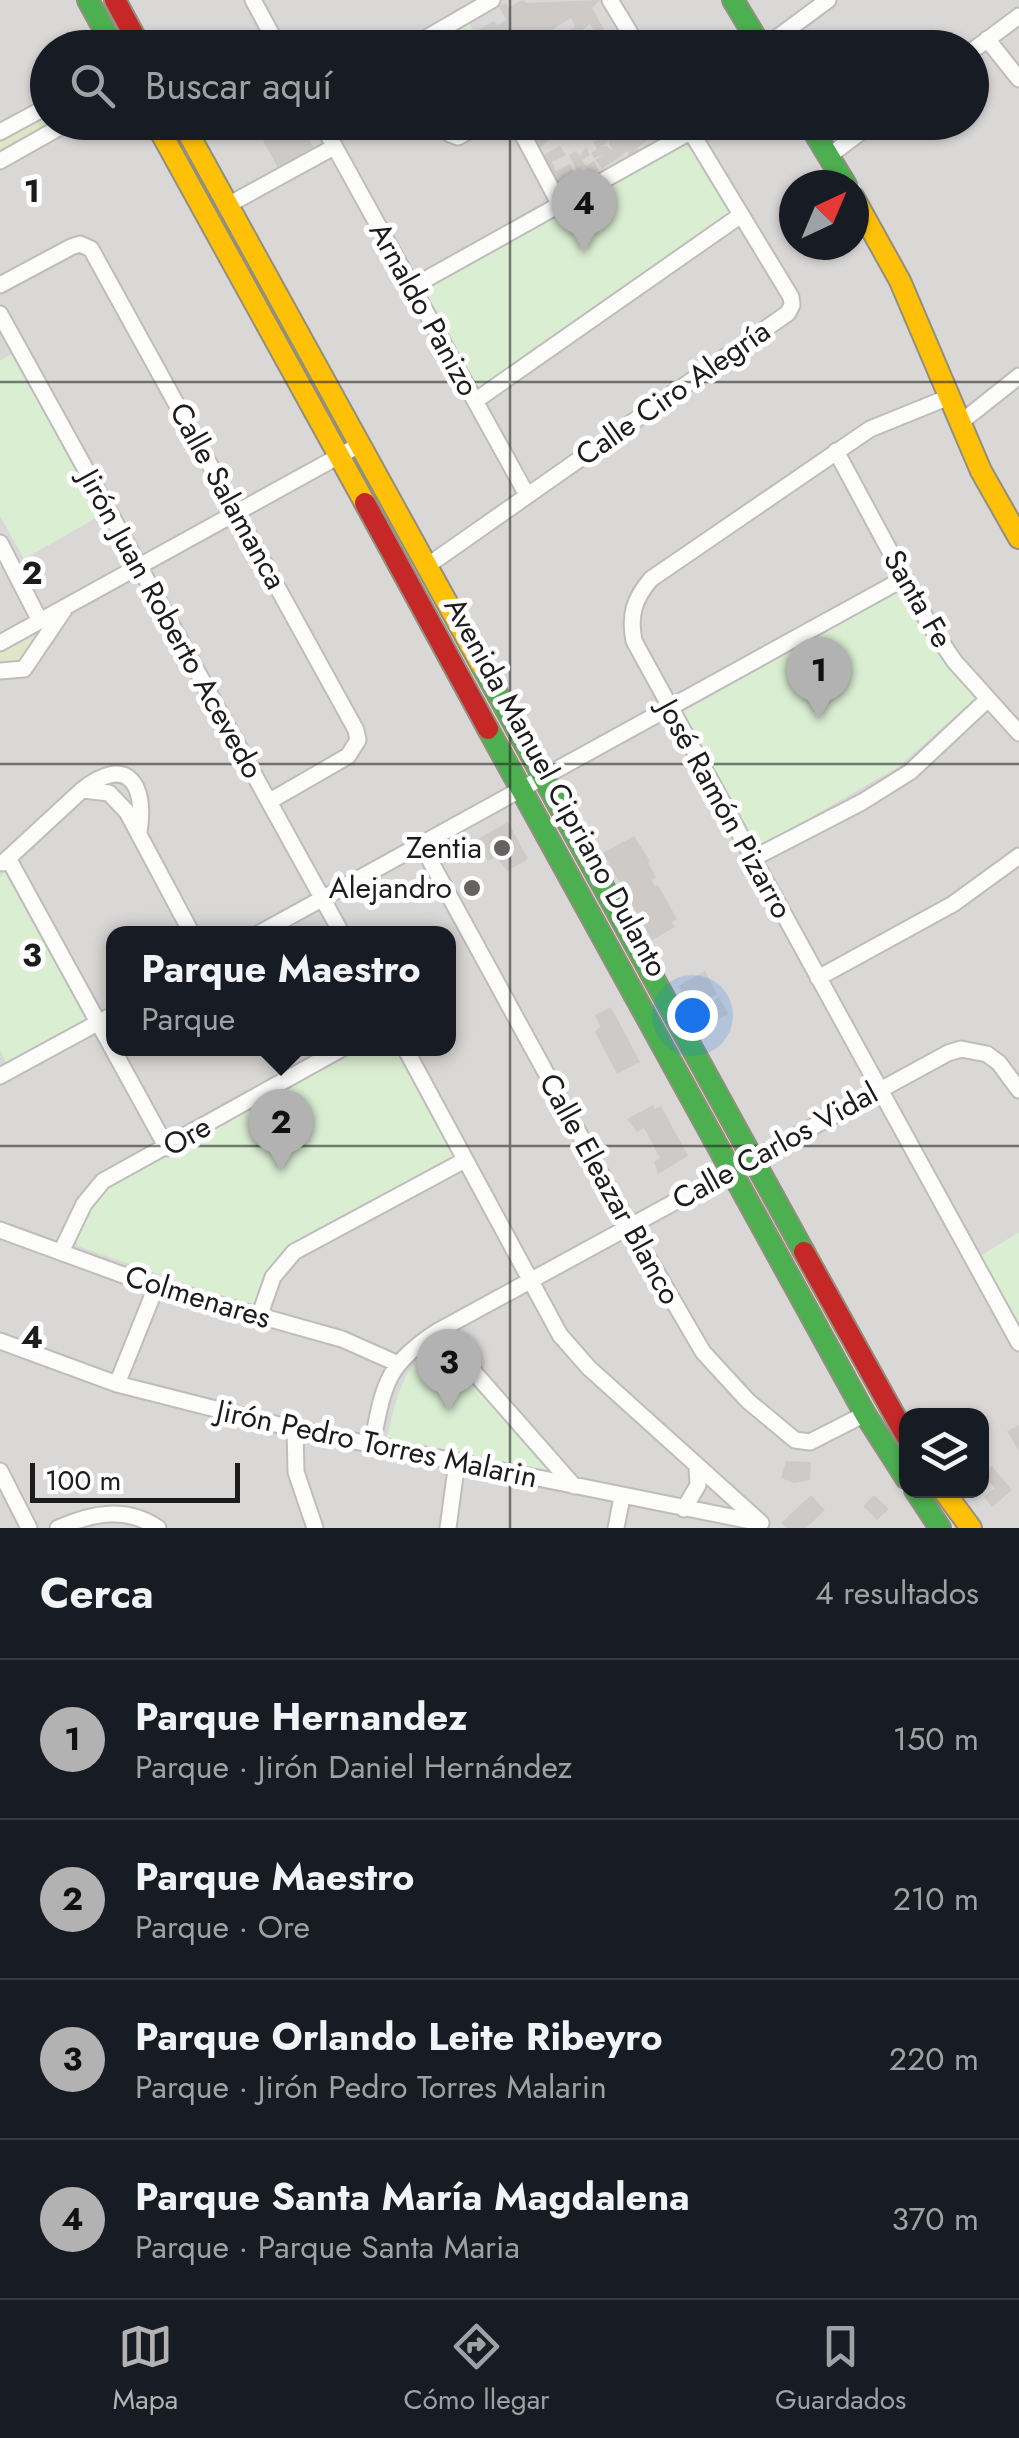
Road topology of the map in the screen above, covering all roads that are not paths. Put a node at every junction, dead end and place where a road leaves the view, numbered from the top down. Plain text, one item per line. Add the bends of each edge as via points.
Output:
1 (88, 0) edge
2 (116, 0) edge
3 (276, 0) edge
4 (492, 0) edge
5 (610, 0) edge
6 (733, 0) edge
7 (828, 0) edge
8 (255, 5) edge
9 (1019, 16) edge
10 (104, 30) edge
11 (132, 30) edge
12 (269, 30) edge
13 (440, 30) edge
14 (628, 30) edge
15 (751, 30) edge
16 (787, 30) edge
17 (989, 38) edge
18 (989, 42) edge
19 (1019, 79) edge
20 (30, 116) edge
21 (0, 132) edge
22 (36, 140) edge
23 (165, 140) edge
24 (192, 140) edge
25 (330, 140) edge
26 (526, 140) edge
27 (667, 140) edge
28 (696, 140) edge
29 (819, 140) edge
30 (850, 140) edge
31 (334, 147) junction
32 (828, 156) junction
33 (0, 160) edge
34 (837, 170) edge
35 (228, 205) junction
36 (560, 205) junction
37 (741, 215) junction
38 (869, 225) edge
39 (0, 285) edge
40 (412, 287) junction
41 (0, 314) edge
42 (1019, 376) edge
43 (949, 396) junction
44 (475, 401) junction
45 (960, 423) junction
46 (359, 445) junction
47 (836, 452) junction
48 (339, 456) junction
49 (527, 495) junction
50 (237, 514) junction
51 (1019, 538) edge
52 (0, 542) edge
53 (426, 566) junction
54 (139, 568) junction
55 (904, 578) junction
56 (67, 606) junction
57 (40, 621) junction
58 (0, 643) edge
59 (0, 670) edge
60 (988, 699) junction
61 (670, 708) junction
62 (1019, 733) edge
63 (542, 777) junction
64 (523, 788) junction
65 (82, 790) junction
66 (270, 801) junction
67 (138, 832) junction
68 (421, 844) junction
69 (752, 859) junction
70 (1013, 861) edge
71 (4, 862) edge
72 (1019, 880) edge
73 (322, 897) junction
74 (188, 926) edge
75 (272, 926) edge
76 (338, 926) edge
77 (818, 978) junction
78 (106, 1018) edge
79 (124, 1056) edge
80 (329, 1056) edge
81 (409, 1056) edge
82 (1, 1074) edge
83 (880, 1088) junction
84 (1019, 1090) edge
85 (167, 1148) junction
86 (752, 1159) junction
87 (465, 1160) junction
88 (732, 1170) junction
89 (629, 1225) junction
90 (0, 1230) edge
91 (61, 1252) junction
92 (531, 1280) junction
93 (156, 1287) junction
94 (259, 1317) junction
95 (438, 1331) junction
96 (0, 1340) edge
97 (1019, 1344) edge
98 (396, 1364) junction
99 (117, 1384) junction
100 (865, 1414) junction
101 (899, 1423) edge
102 (295, 1428) junction
103 (372, 1444) junction
104 (457, 1461) junction
105 (698, 1467) junction
106 (899, 1467) edge
107 (0, 1471) edge
108 (574, 1486) junction
109 (622, 1497) junction
110 (920, 1498) edge
111 (949, 1498) edge
112 (684, 1509) junction
113 (764, 1526) edge
114 (28, 1528) edge
115 (58, 1528) edge
116 (158, 1528) edge
117 (315, 1528) edge
118 (448, 1528) edge
119 (616, 1528) edge
120 (940, 1528) edge
121 (971, 1528) edge

1 - 10 main road
2 - 11 main road
3 - 8 street
4 - 13 street
5 - 14 street
6 - 15 main road
7 - 16 street
8 - 12 street
9 - 17 street
18 - 19 street
20 - 21 street
22 - 33 street
23 - 48 main road, Avenida Manuel Cipriano Dulanto
24 - 35 main road, Avenida Manuel Cipriano Dulanto
25 - 31 street, Arnaldo Panizo
26 - 36 street
27 - 36 street
28 - 37 street, Calle Ciro Alegría
29 - 32 main road
30 - 32 street
31 - 35 street
31 - 40 street, Arnaldo Panizo
32 - 34 main road
35 - 46 main road, Avenida Manuel Cipriano Dulanto
36 - 40 street
37 - 44 street
37 - 49 street, Calle Ciro Alegría via 791,297 788,313
38 - 43 main road
39 - 50 street, Calle Salamanca via 71,247 91,249
40 - 44 street, Arnaldo Panizo
41 - 54 street, Jirón Juan Roberto Acevedo
42 - 45 street
43 - 45 main road
43 - 47 street, José Ramón Pizarro via 892,418
44 - 49 street, Arnaldo Panizo
45 - 51 main road
46 - 48 street
46 - 53 main road, Avenida Manuel Cipriano Dulanto
47 - 55 street, Santa Fe
47 - 61 street, José Ramón Pizarro via 639,592 630,622 634,640
48 - 50 street
48 - 64 main road, Avenida Manuel Cipriano Dulanto
49 - 53 street, Calle Ciro Alegría
50 - 54 street
50 - 66 street, Calle Salamanca via 358,740 348,756
52 - 57 street
53 - 63 main road, Avenida Manuel Cipriano Dulanto
54 - 56 street
54 - 66 street, Jirón Juan Roberto Acevedo
55 - 60 street, Santa Fe via 943,646
55 - 61 street
56 - 57 street
56 - 59 street via 24,668
57 - 58 street
60 - 62 street, Santa Fe
60 - 69 street via 910,772
61 - 63 street
61 - 69 street, José Ramón Pizarro
63 - 64 street
63 - 86 main road, Avenida Manuel Cipriano Dulanto
64 - 68 street
64 - 88 main road, Avenida Manuel Cipriano Dulanto
65 - 67 street via 119,801
65 - 67 street via 111,772 130,781 142,798
65 - 71 street
66 - 73 street, Jirón Juan Roberto Acevedo
67 - 74 street
68 - 73 street
68 - 89 street, Calle Eleazar Blanco
69 - 77 street, José Ramón Pizarro
70 - 72 street
70 - 77 street via 953,904
71 - 78 street
73 - 75 street
73 - 76 street, Jirón Juan Roberto Acevedo
77 - 83 street, José Ramón Pizarro
78 - 82 street
79 - 85 street
80 - 85 street, Ore
81 - 87 street
83 - 84 street, Calle Carlos Vidal via 948,1053 974,1050 999,1063
83 - 86 street, Calle Carlos Vidal
83 - 97 street, José Ramón Pizarro
85 - 91 street, Ore via 92,1190
86 - 88 street, Calle Carlos Vidal
86 - 101 main road, Avenida Manuel Cipriano Dulanto
87 - 92 street
87 - 94 street via 294,1252 273,1277
88 - 89 street, Calle Carlos Vidal
88 - 100 main road, Avenida Manuel Cipriano Dulanto
89 - 92 street, Calle Carlos Vidal
89 - 100 street, Calle Eleazar Blanco via 703,1352 781,1431 810,1442
90 - 91 street, Colmenares
91 - 93 street, Colmenares
92 - 95 street, Calle Carlos Vidal
92 - 105 street via 572,1350
93 - 94 street, Colmenares
93 - 99 street
94 - 98 street, Colmenares via 342,1339
95 - 98 street, Calle Carlos Vidal
95 - 108 street
96 - 99 street, Jirón Pedro Torres Malarin
98 - 103 street
99 - 102 street, Jirón Pedro Torres Malarin
100 - 106 main road, Avenida Manuel Cipriano Dulanto
102 - 103 street, Jirón Pedro Torres Malarin
102 - 117 street via 296,1472
103 - 104 street, Jirón Pedro Torres Malarin
104 - 108 street, Jirón Pedro Torres Malarin
104 - 118 street
105 - 112 street via 698,1485
105 - 113 street
107 - 114 street
108 - 109 street, Jirón Pedro Torres Malarin
109 - 112 street, Jirón Pedro Torres Malarin
109 - 119 street
110 - 120 main road
111 - 121 main road
112 - 113 street, Jirón Pedro Torres Malarin
115 - 116 street via 118,1513

